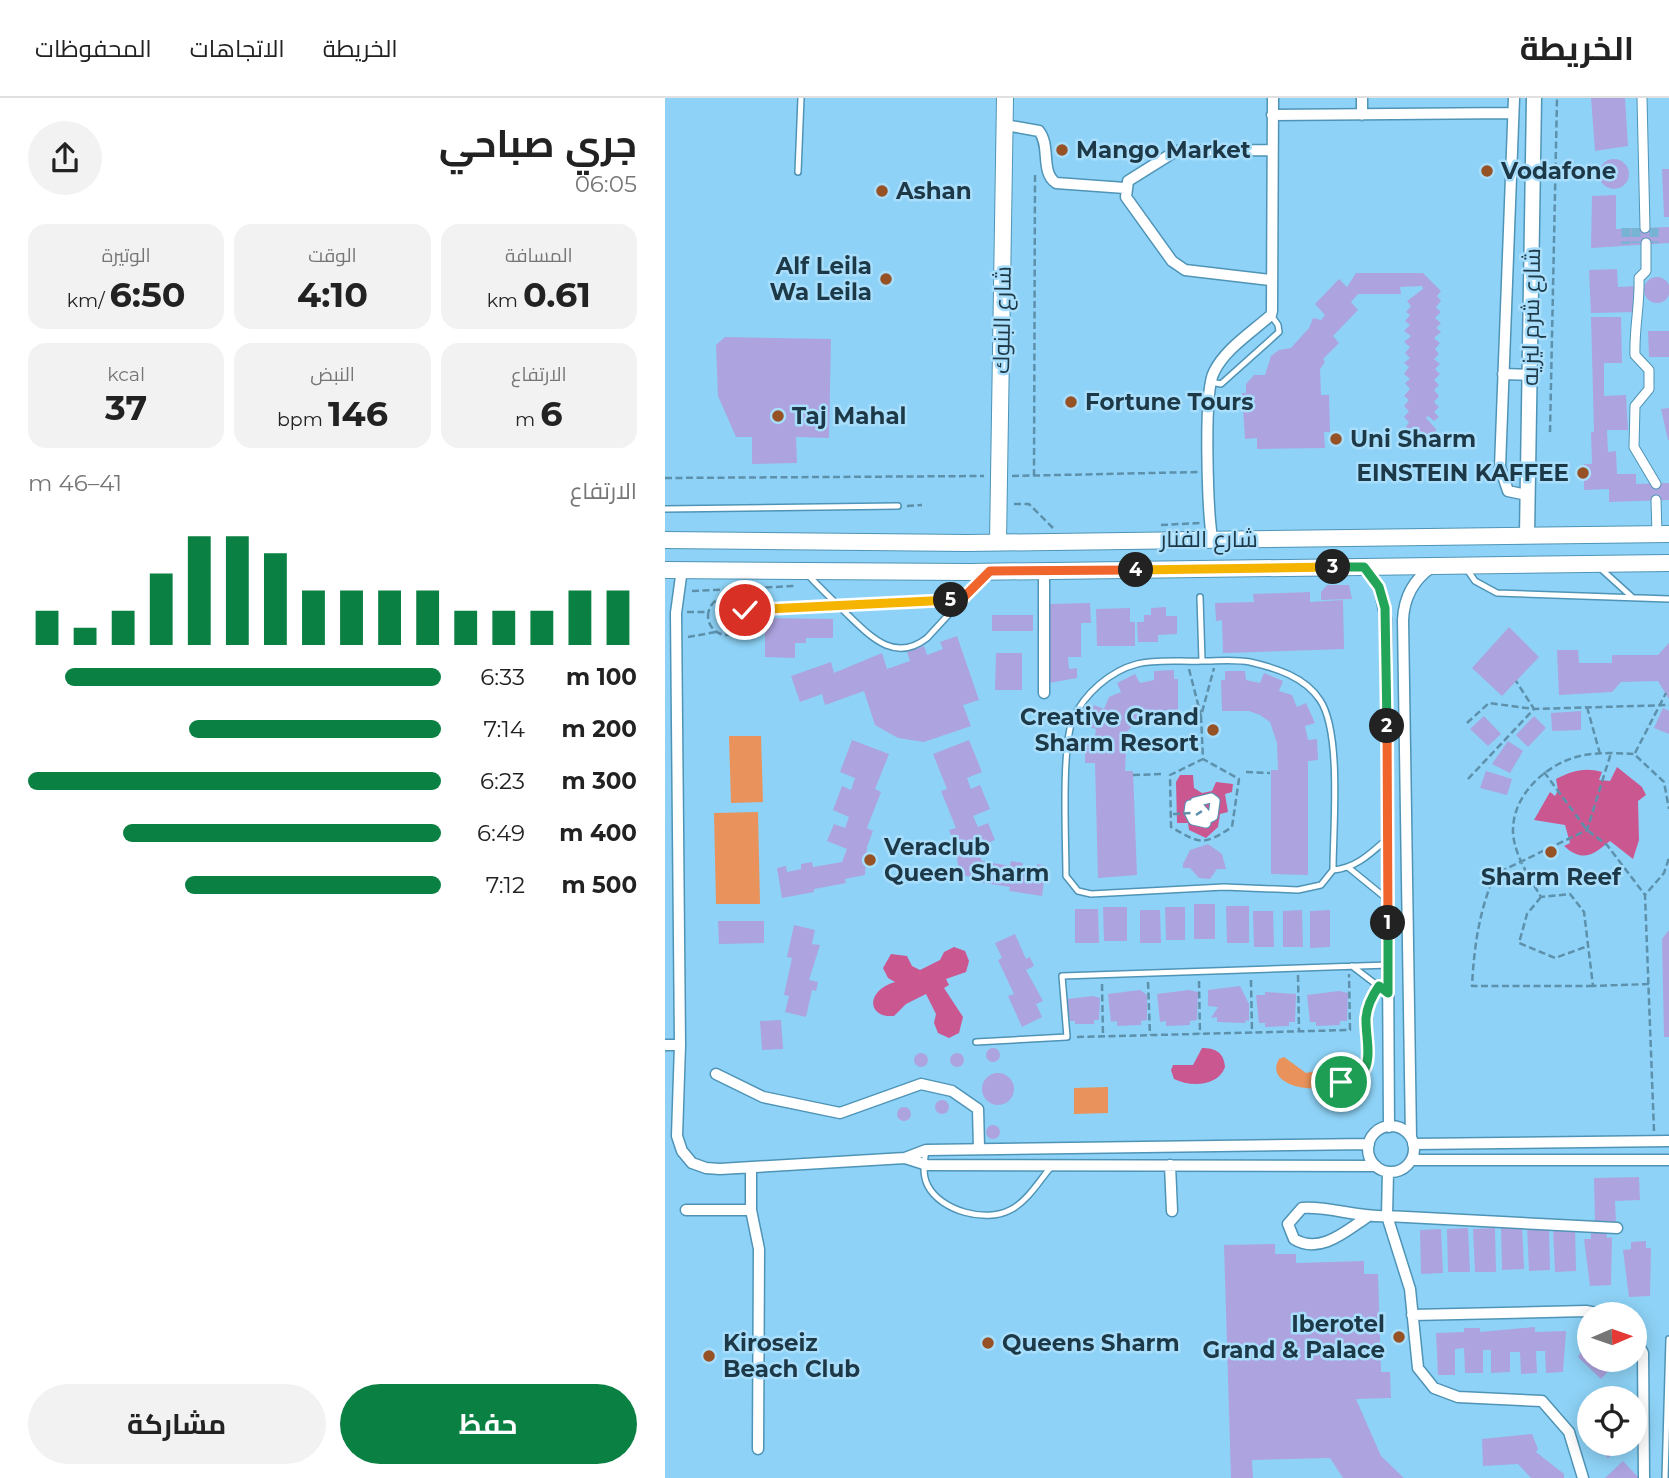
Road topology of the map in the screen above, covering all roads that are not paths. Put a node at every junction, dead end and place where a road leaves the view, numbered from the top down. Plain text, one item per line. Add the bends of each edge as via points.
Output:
1 (801, 98) edge
2 (1005, 98) edge
3 (1273, 98) edge
4 (1361, 98) edge
5 (1514, 98) edge
6 (1534, 98) edge
7 (1642, 98) edge
8 (1513, 113) junction
9 (1272, 115) junction
10 (1361, 115) junction
11 (1005, 125) junction
12 (1272, 150) junction
13 (798, 172) dead end
14 (1125, 188) junction
15 (1645, 228) tunnel mouth
16 (1646, 243) tunnel mouth
17 (1507, 275) junction
18 (1531, 277) junction
19 (1271, 280) junction
20 (1271, 315) junction
21 (1503, 374) junction
22 (1530, 375) junction
23 (1211, 383) junction
24 (1656, 484) dead end
25 (1528, 495) junction
26 (1656, 500) dead end
27 (898, 506) road end
28 (665, 509) edge
29 (1211, 531) junction
30 (1663, 534) edge
31 (1527, 535) junction
32 (689, 539) junction
33 (665, 540) edge
34 (998, 542) junction
35 (1669, 563) edge
36 (1595, 564) junction
37 (1433, 566) junction
38 (1464, 566) junction
39 (1364, 567) junction
40 (682, 569) junction
41 (665, 570) edge
42 (805, 570) junction
43 (990, 571) junction
44 (1044, 571) junction
45 (1201, 597) dead end
46 (1632, 597) junction
47 (962, 599) junction
48 (1669, 599) edge
49 (838, 605) junction
50 (745, 610) road end
51 (1202, 661) junction
52 (1044, 693) dead end
53 (1387, 839) junction
54 (1349, 869) junction
55 (1333, 870) junction
56 (1388, 899) junction
57 (1388, 965) junction
58 (1350, 966) junction
59 (1383, 990) junction
60 (976, 1042) dead end
61 (665, 1045) edge
62 (680, 1045) junction
63 (716, 1074) dead end
64 (1389, 1127) junction
65 (1412, 1141) junction
66 (1669, 1141) edge
67 (1369, 1144) junction
68 (979, 1149) junction
69 (926, 1150) junction
70 (905, 1158) junction
71 (1411, 1160) junction
72 (1669, 1160) edge
73 (924, 1164) junction
74 (1053, 1165) junction
75 (1170, 1166) junction
76 (1376, 1166) junction
77 (751, 1168) junction
78 (1388, 1172) junction
79 (686, 1210) dead end
80 (751, 1210) junction
81 (1172, 1211) dead end
82 (1387, 1216) junction
83 (1367, 1217) junction
84 (1617, 1228) dead end
85 (1577, 1311) edge
86 (1412, 1315) junction
87 (1669, 1339) edge
88 (1643, 1372) edge
89 (758, 1449) dead end
90 (1583, 1478) edge
91 (1644, 1478) edge
92 (1665, 1478) edge

1 - 13 lane
2 - 11 main road, شارع البنوك
3 - 9 street
4 - 10 street
5 - 8 street
6 - 18 street, شارع شرم ليزيه
7 - 15 street
8 - 10 street
8 - 17 street
9 - 10 street
9 - 12 street
11 - 14 street via 1039,131 1044,137 1049,177 1056,183
11 - 34 main road, شارع البنوك
12 - 14 street via 1176,151 1128,181
12 - 19 street
14 - 19 street via 1126,197 1172,261 1185,270
16 - 24 street via 1646,271 1639,278 1640,312 1634,323 1635,355 1649,370 1649,389 1635,407 1634,447
17 - 18 street
17 - 21 street
18 - 22 street, شارع شرم ليزيه
19 - 20 street
20 - 23 street via 1230,350 1214,370
20 - 23 lane via 1279,332 1221,384
21 - 22 street
21 - 25 street via 1500,476 1508,491
22 - 25 street, شارع شرم ليزيه
23 - 29 street
25 - 31 street, شارع شرم ليزيه
26 - 30 street
27 - 28 lane
29 - 31 main road, شارع الفنار
29 - 34 main road, شارع الفنار
30 - 31 main road, شارع الفنار
32 - 33 main road, شارع الفنار
32 - 34 main road, شارع الفنار
32 - 40 main road via 683,549
35 - 36 main road, شارع الفنار
36 - 38 main road, شارع الفنار
36 - 46 lane
37 - 38 main road, شارع الفنار
37 - 39 main road, شارع الفنار
37 - 65 street via 1413,586 1403,620
38 - 46 lane via 1475,581 1497,593
39 - 44 main road, شارع الفنار
39 - 53 street via 1379,587 1385,608
40 - 41 main road, شارع الفنار
40 - 42 main road, شارع الفنار
40 - 62 street via 676,613
42 - 43 main road, شارع الفنار
42 - 49 lane
43 - 44 main road, شارع الفنار
43 - 47 lane
44 - 52 street
45 - 51 lane
46 - 48 lane
47 - 49 lane
47 - 49 lane via 916,647 900,649 876,641
49 - 50 lane
51 - 55 lane via 1248,662 1295,677 1320,700 1333,747
51 - 55 lane via 1149,662 1115,673 1096,687 1073,719 1067,744 1066,876 1078,891 1091,894 1224,887 1298,890 1321,885
53 - 54 lane
53 - 56 street
54 - 55 lane
54 - 56 lane
56 - 57 street
57 - 58 lane
57 - 59 street
58 - 59 lane
58 - 60 lane via 1062,976 1067,1037
59 - 64 street
61 - 62 street
62 - 77 street via 677,1136 682,1151 692,1163 706,1168
63 - 68 street via 763,1097 840,1113 922,1084 953,1091 978,1109
64 - 65 street via 1402,1129
64 - 67 street via 1374,1134
65 - 66 street
65 - 71 street
67 - 68 street
67 - 76 street
68 - 69 street
69 - 70 street
69 - 73 lane
70 - 73 street
70 - 77 street
71 - 72 street
71 - 78 street
73 - 74 street
73 - 74 lane via 928,1186 937,1198 979,1214 1002,1214 1015,1208
74 - 75 street
75 - 76 street
75 - 81 street
76 - 78 street
77 - 80 street
78 - 82 street
79 - 80 street
80 - 89 street via 759,1249
82 - 83 street
82 - 84 street
82 - 86 street
83 - 83 street via 1302,1208 1288,1224 1294,1239 1313,1245 1329,1242
85 - 86 street
86 - 90 street via 1418,1368 1434,1388 1458,1397 1542,1401 1569,1432
87 - 92 lane
88 - 91 street

